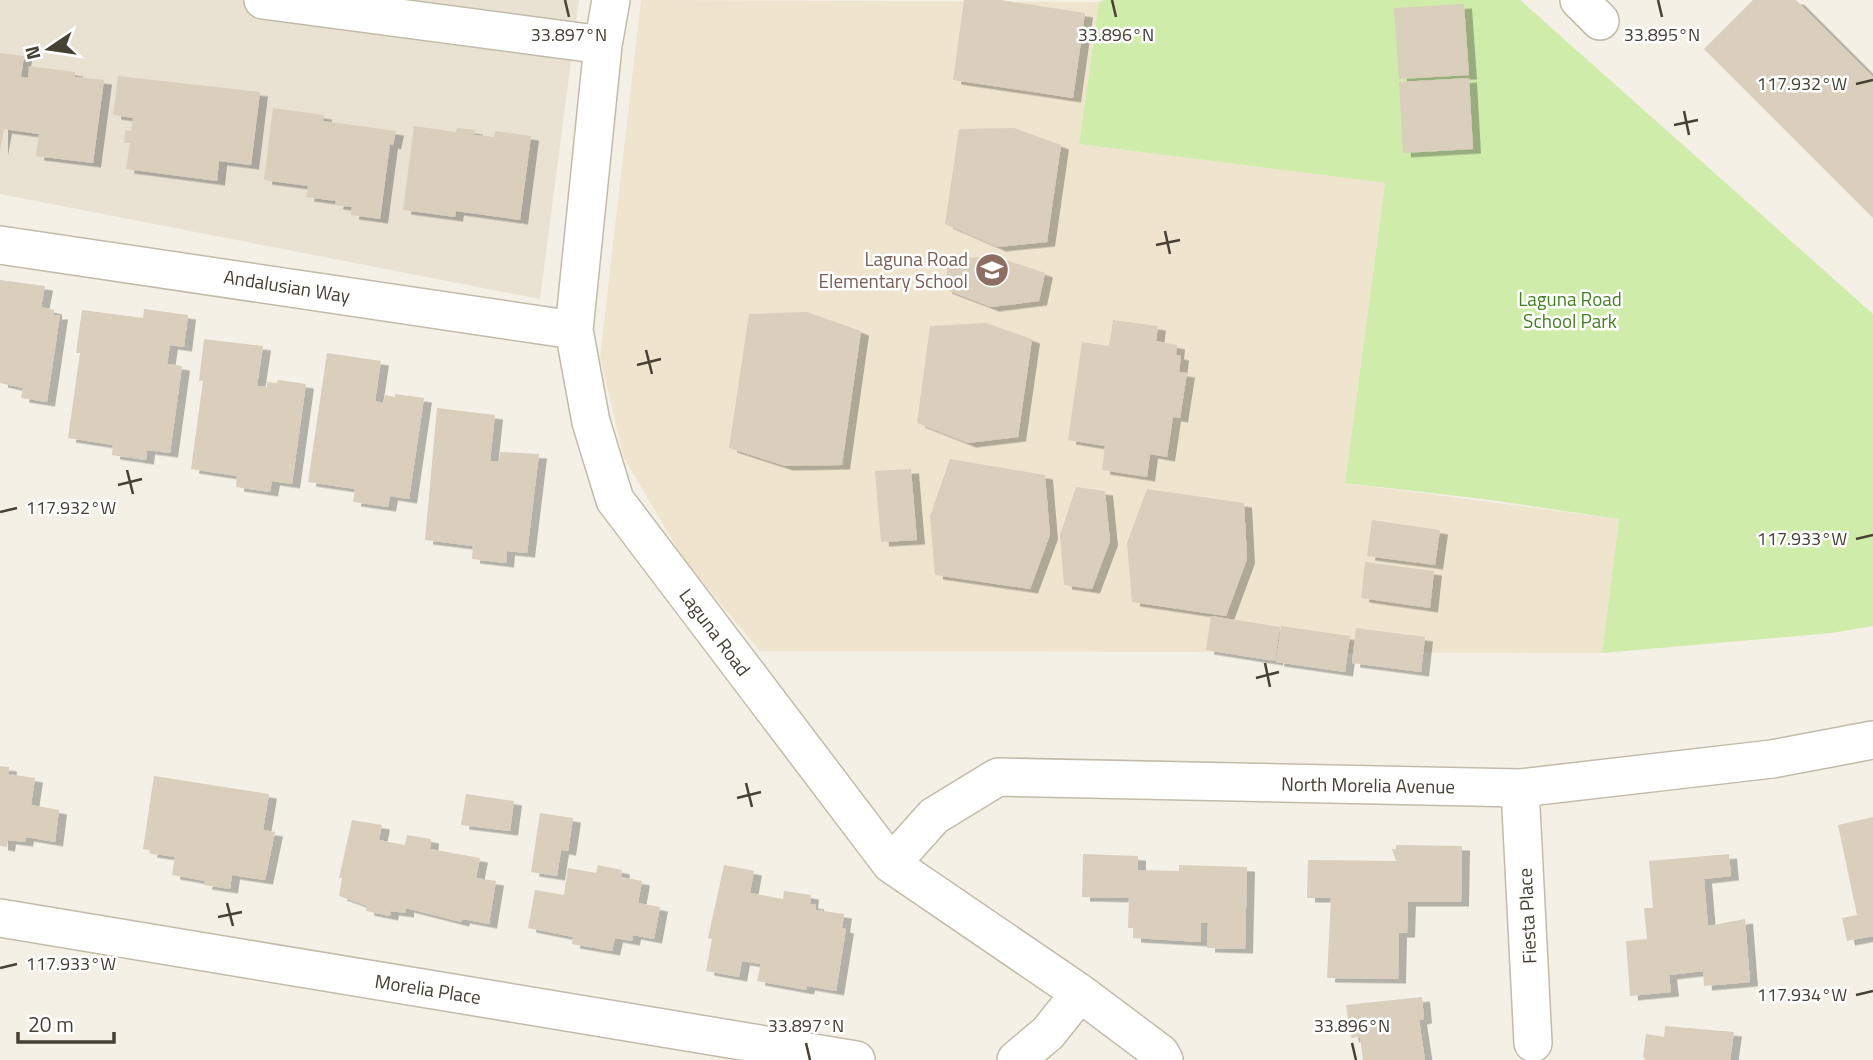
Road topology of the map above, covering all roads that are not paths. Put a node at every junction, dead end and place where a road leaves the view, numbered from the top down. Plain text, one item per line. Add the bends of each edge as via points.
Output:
1 (263, 0) edge
2 (611, 0) edge
3 (355, 7) edge
4 (603, 45) junction
5 (0, 245) edge
6 (574, 330) junction
7 (1873, 740) edge
8 (1520, 788) junction
9 (891, 864) junction
10 (0, 918) edge
11 (1080, 993) junction
12 (1533, 1043) dead end
13 (856, 1060) edge
14 (1016, 1060) edge
15 (1164, 1060) edge

1 - 3 street
2 - 4 street, Laguna Road
3 - 4 street
4 - 6 street, Laguna Road
5 - 6 street, Andalusian Way
6 - 9 street, Laguna Road via 591,422 615,500
7 - 8 street, North Morelia Avenue via 1772,759
8 - 9 street, North Morelia Avenue via 998,777 933,816
8 - 12 street, Fiesta Place
9 - 11 street, Laguna Road
10 - 13 street, Morelia Place
11 - 14 street via 1048,1033
11 - 15 street, Laguna Road

